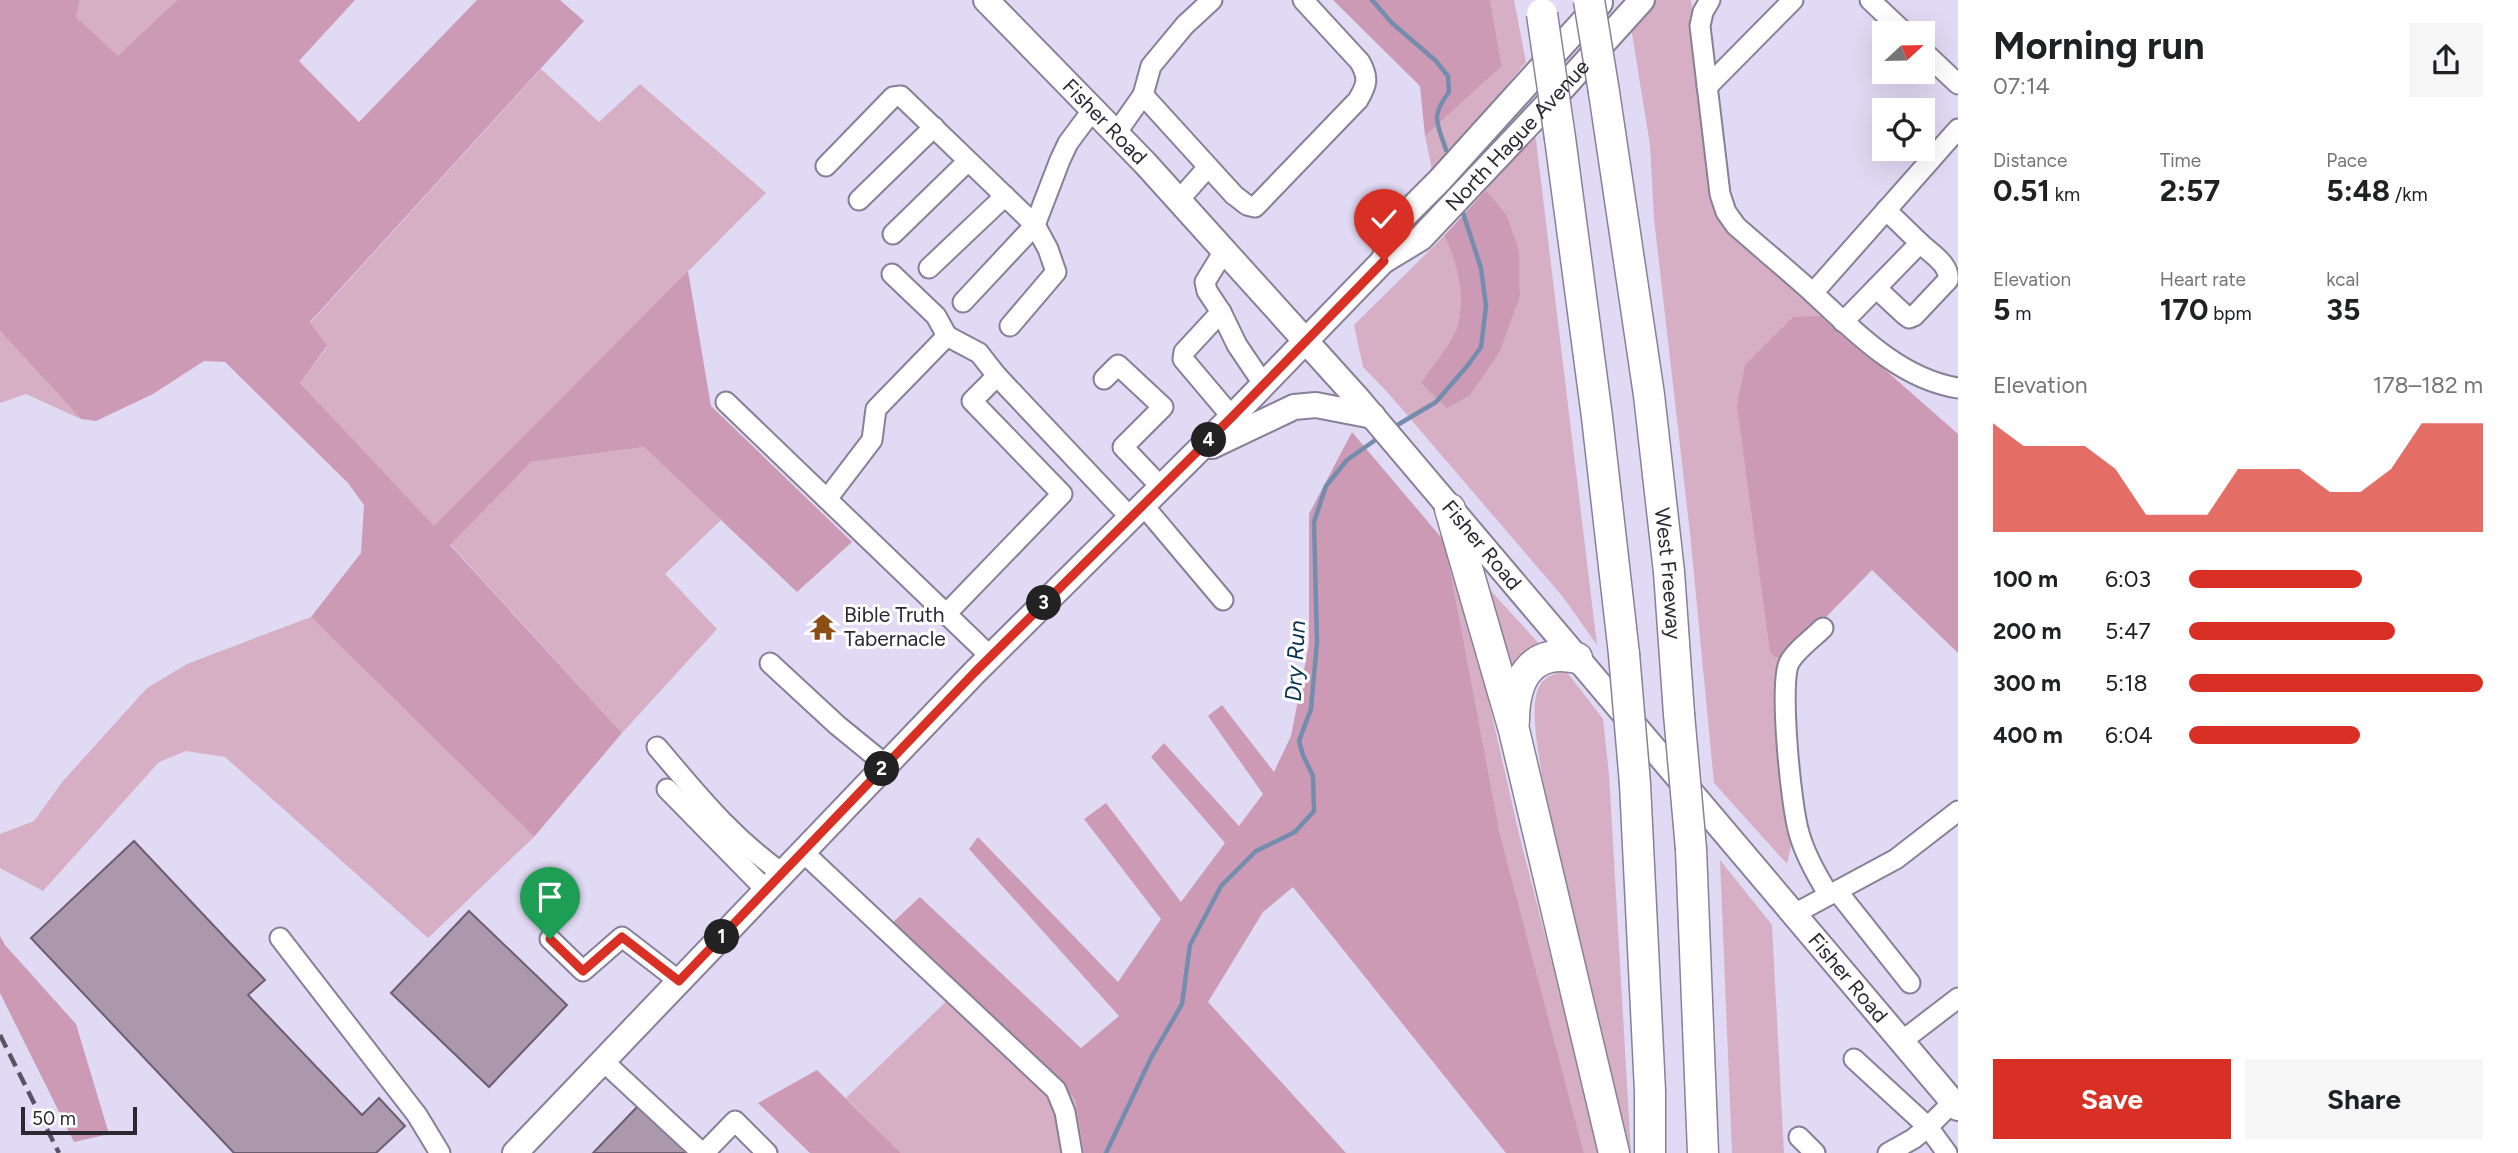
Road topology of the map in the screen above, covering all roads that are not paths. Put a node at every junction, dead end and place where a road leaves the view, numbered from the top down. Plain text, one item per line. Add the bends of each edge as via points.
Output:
1 (986, 0) edge
2 (1212, 0) edge
3 (1303, 0) edge
4 (1589, 0) edge
5 (1603, 0) edge
6 (1642, 0) edge
7 (1710, 0) edge
8 (1793, 0) edge
9 (1870, 0) edge
10 (1540, 7) edge
11 (1892, 21) edge
12 (1936, 63) edge
13 (1958, 84) edge
14 (1707, 87) junction
15 (1143, 95) junction
16 (1094, 108) junction
17 (934, 128) junction
18 (1958, 129) edge
19 (1116, 132) junction
20 (968, 161) junction
21 (826, 166) dead end
22 (1208, 167) junction
23 (1005, 195) junction
24 (859, 200) dead end
25 (1179, 200) junction
26 (1886, 210) junction
27 (1035, 225) junction
28 (893, 234) dead end
29 (1920, 243) junction
30 (1224, 251) junction
31 (1384, 261) junction
32 (929, 268) dead end
33 (892, 274) dead end
34 (1876, 288) junction
35 (1813, 293) junction
36 (963, 302) dead end
37 (1221, 312) junction
38 (1843, 322) junction
39 (1010, 326) dead end
40 (947, 337) junction
41 (1307, 342) junction
42 (996, 376) junction
43 (1104, 379) dead end
44 (1264, 385) junction
45 (1958, 387) edge
46 (726, 402) dead end
47 (1373, 416) junction
48 (1232, 417) junction
49 (1192, 456) junction
50 (1086, 469) junction
51 (1161, 487) junction
52 (1062, 494) junction
53 (827, 499) junction
54 (1450, 509) junction
55 (1136, 511) junction
56 (1223, 600) dead end
57 (946, 614) junction
58 (1822, 628) dead end
59 (991, 657) junction
60 (1577, 658) junction
61 (770, 663) dead end
62 (1514, 730) junction
63 (657, 747) dead end
64 (886, 765) junction
65 (667, 789) dead end
66 (1958, 811) edge
67 (803, 852) junction
68 (774, 882) junction
69 (1833, 893) junction
70 (1794, 914) junction
71 (280, 938) dead end
72 (550, 939) dead end
73 (679, 981) junction
74 (1910, 983) dead end
75 (1958, 998) edge
76 (1902, 1041) junction
77 (1854, 1059) dead end
78 (603, 1061) junction
79 (1956, 1105) edge
80 (1928, 1127) junction
81 (1799, 1137) dead end
82 (440, 1153) edge
83 (515, 1153) edge
84 (703, 1153) edge
85 (767, 1153) edge
86 (1072, 1153) edge
87 (1614, 1153) edge
88 (1650, 1153) edge
89 (1703, 1153) edge
90 (1815, 1153) edge
91 (1888, 1153) edge
92 (1947, 1153) edge

1 - 16 main road, Fisher Road
2 - 15 lane via 1151,66
3 - 22 lane via 1360,62 1367,73 1367,86 1255,207 1234,195
4 - 89 highway, West Freeway, bridge via 1648,395 1669,572 1691,849
5 - 31 main road, North Hague Avenue via 1401,219
6 - 31 main road, North Hague Avenue via 1420,238
7 - 14 lane via 1700,26
8 - 14 lane
9 - 11 lane
10 - 88 highway, bridge via 1597,417 1624,654 1635,784
12 - 13 lane
14 - 35 lane via 1726,212 1735,226
15 - 19 lane
15 - 22 lane
16 - 19 main road, Fisher Road
16 - 27 lane via 1068,143
17 - 20 lane
17 - 21 lane via 901,96 893,97
17 - 24 lane
18 - 26 lane
19 - 25 main road, Fisher Road
20 - 23 lane
20 - 28 lane
22 - 25 lane
23 - 27 lane
23 - 32 lane
25 - 30 main road, Fisher Road
26 - 29 lane
26 - 35 lane
27 - 36 lane
27 - 39 lane via 1056,272
29 - 34 lane
29 - 34 lane via 1949,274 1914,316 1909,318
30 - 37 lane via 1205,282
30 - 41 main road, Fisher Road
31 - 41 main road, North Hague Avenue
33 - 40 lane via 936,316
34 - 38 lane
35 - 38 lane
37 - 44 lane
37 - 48 lane via 1184,352 1184,359
38 - 45 lane via 1895,362 1927,379
40 - 42 lane via 979,353
40 - 53 lane via 876,409 872,440
41 - 44 main road, North Hague Avenue
41 - 47 main road, Fisher Road
42 - 50 lane
42 - 52 lane via 972,401
43 - 51 lane via 1118,365 1163,407 1123,447
44 - 48 main road, North Hague Avenue
46 - 53 lane
47 - 49 main road via 1316,405 1294,407
47 - 54 main road, Fisher Road
48 - 49 main road, North Hague Avenue
49 - 51 main road, North Hague Avenue
50 - 52 lane
50 - 55 lane
51 - 55 main road, North Hague Avenue
52 - 57 lane
53 - 57 lane
54 - 60 main road, Fisher Road
54 - 62 highway
55 - 56 lane
55 - 59 main road, North Hague Avenue
57 - 59 lane
58 - 69 lane via 1790,661 1787,748 1798,832 1814,870
59 - 64 main road, North Hague Avenue
60 - 62 highway via 1556,655 1527,671 1517,691
60 - 70 main road, Fisher Road
61 - 64 lane
62 - 87 highway
63 - 68 lane via 724,825 758,856
64 - 67 main road, North Hague Avenue
65 - 68 lane
66 - 69 lane via 1896,859
67 - 68 main road, North Hague Avenue
67 - 86 lane via 1056,1090
68 - 73 main road, North Hague Avenue
69 - 70 lane
69 - 74 lane
70 - 76 main road, Fisher Road
71 - 82 lane via 417,1115
72 - 73 lane via 583,971 622,937
73 - 78 main road, North Hague Avenue
75 - 76 lane
76 - 79 main road, Fisher Road
77 - 80 lane
78 - 83 main road, North Hague Avenue
78 - 84 lane
79 - 80 lane
80 - 91 lane
80 - 92 lane
81 - 90 lane
84 - 85 lane via 735,1121

